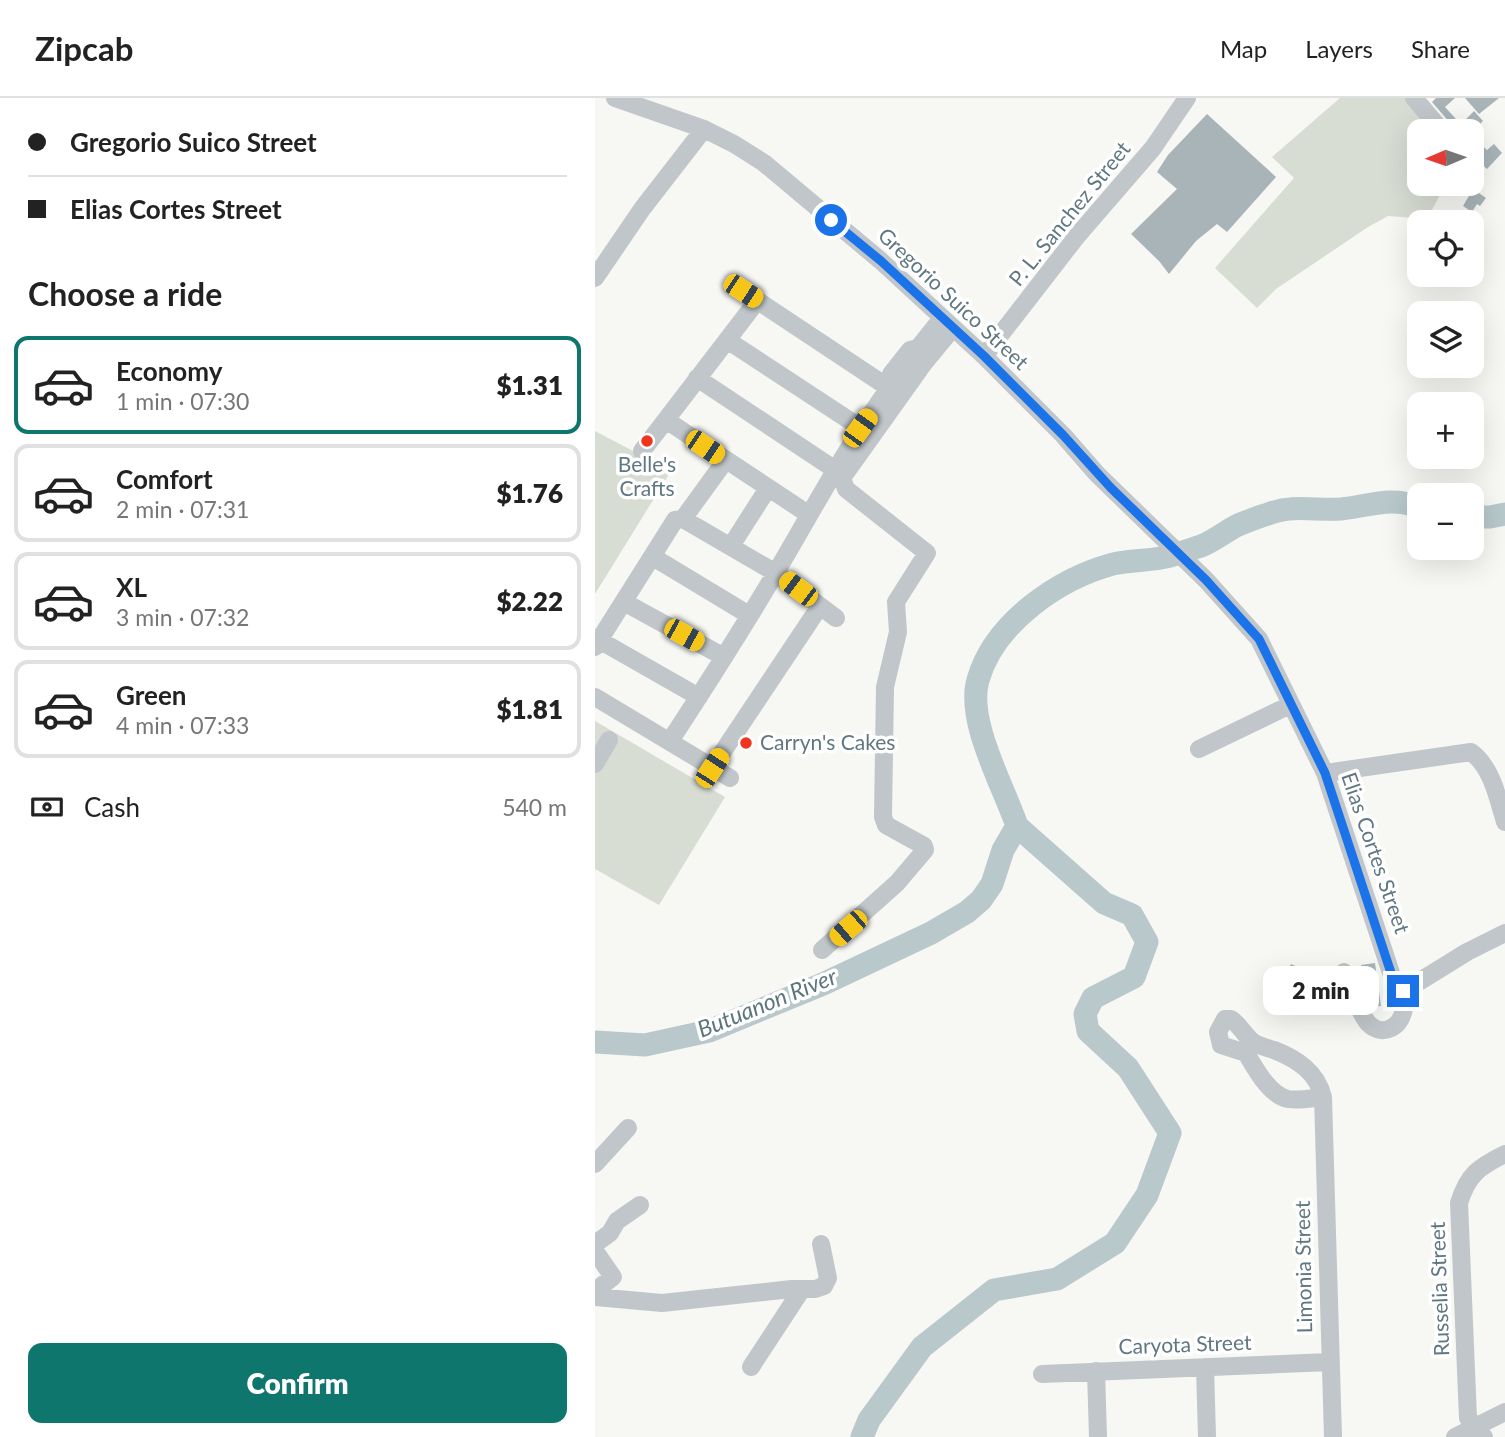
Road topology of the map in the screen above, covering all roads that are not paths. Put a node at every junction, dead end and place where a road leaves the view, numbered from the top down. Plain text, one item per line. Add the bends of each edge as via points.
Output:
1 (615, 98) edge
2 (1187, 98) edge
3 (1414, 98) edge
4 (1432, 119) edge
5 (704, 129) junction
6 (595, 278) edge
7 (948, 323) junction
8 (727, 340) junction
9 (984, 356) junction
10 (698, 378) junction
11 (891, 386) junction
12 (666, 420) junction
13 (860, 428) junction
14 (642, 451) dead end
15 (725, 461) junction
16 (834, 469) junction
17 (768, 488) junction
18 (808, 514) junction
19 (683, 519) junction
20 (1158, 534) joint
21 (731, 546) junction
22 (653, 557) junction
23 (776, 573) junction
24 (624, 602) junction
25 (820, 606) junction
26 (749, 615) junction
27 (836, 618) dead end
28 (597, 644) edge
29 (724, 657) junction
30 (595, 697) edge
31 (698, 697) junction
32 (1290, 705) junction
33 (610, 740) dead end
34 (670, 741) junction
35 (1199, 749) dead end
36 (595, 764) edge
37 (712, 768) junction
38 (1325, 773) junction
39 (730, 778) dead end
40 (1505, 822) edge
41 (1505, 933) edge
42 (822, 950) dead end
43 (1344, 972) dead end
44 (1403, 991) junction
45 (1323, 1097) junction
46 (628, 1128) dead end
47 (1505, 1154) edge
48 (595, 1164) edge
49 (640, 1205) dead end
50 (595, 1244) edge
51 (821, 1244) dead end
52 (595, 1251) edge
53 (802, 1289) junction
54 (595, 1291) edge
55 (595, 1297) edge
56 (1329, 1362) junction
57 (751, 1367) dead end
58 (1205, 1367) junction
59 (1096, 1371) junction
60 (1042, 1374) dead end
61 (1505, 1412) edge
62 (1479, 1432) edge
63 (1098, 1437) edge
64 (1207, 1437) edge
65 (1333, 1437) edge
66 (1455, 1437) edge

1 - 5 street, Gregorio Suico Street
2 - 9 street, P. L. Sanchez Street via 1153,148
3 - 4 street
5 - 6 street
5 - 7 street, Gregorio Suico Street via 764,163
7 - 9 street, Gregorio Suico Street
7 - 11 street via 918,348 919,359 901,385
7 - 42 street via 842,478 846,489 927,553 895,607 898,632 885,687 883,817 886,825 925,850 897,883
8 - 10 street
8 - 11 street via 750,296
8 - 13 street
9 - 20 street, Gregorio Suico Street
10 - 12 street
10 - 16 street
11 - 13 street
12 - 14 street
12 - 15 street
13 - 16 street
15 - 17 street
15 - 19 street
16 - 18 street
17 - 18 street
17 - 21 street
18 - 23 street
19 - 21 street
19 - 22 street via 675,520
20 - 32 street, Elias Cortes Street via 1259,639
21 - 23 street
22 - 24 street
22 - 26 street
23 - 25 street
23 - 26 street
24 - 28 street
24 - 29 street
25 - 27 street
25 - 37 street
26 - 29 street
28 - 31 street
29 - 31 street
30 - 34 street
31 - 34 street
32 - 35 street
32 - 38 street, Elias Cortes Street
33 - 36 street
34 - 37 street
37 - 39 street
38 - 40 street via 1471,752 1486,770
38 - 44 street, Elias Cortes Street via 1396,988
41 - 44 street
43 - 44 street via 1367,1022 1376,1029 1394,1028 1404,1009
45 - 45 street, Limonia Street via 1319,1082 1306,1068 1286,1055 1249,1047 1278,1096 1290,1100
45 - 56 street, Limonia Street
46 - 48 street
47 - 62 street, Russelia Street via 1469,1178 1459,1203 1468,1418
49 - 50 street
51 - 53 street via 828,1278 824,1286
52 - 54 street via 613,1277
53 - 55 street via 662,1303
53 - 57 street
56 - 58 street, Caryota Street
56 - 65 street, Limonia Street
58 - 59 street, Caryota Street
58 - 64 street
59 - 60 street, Caryota Street
59 - 63 street
61 - 62 street
62 - 66 street

